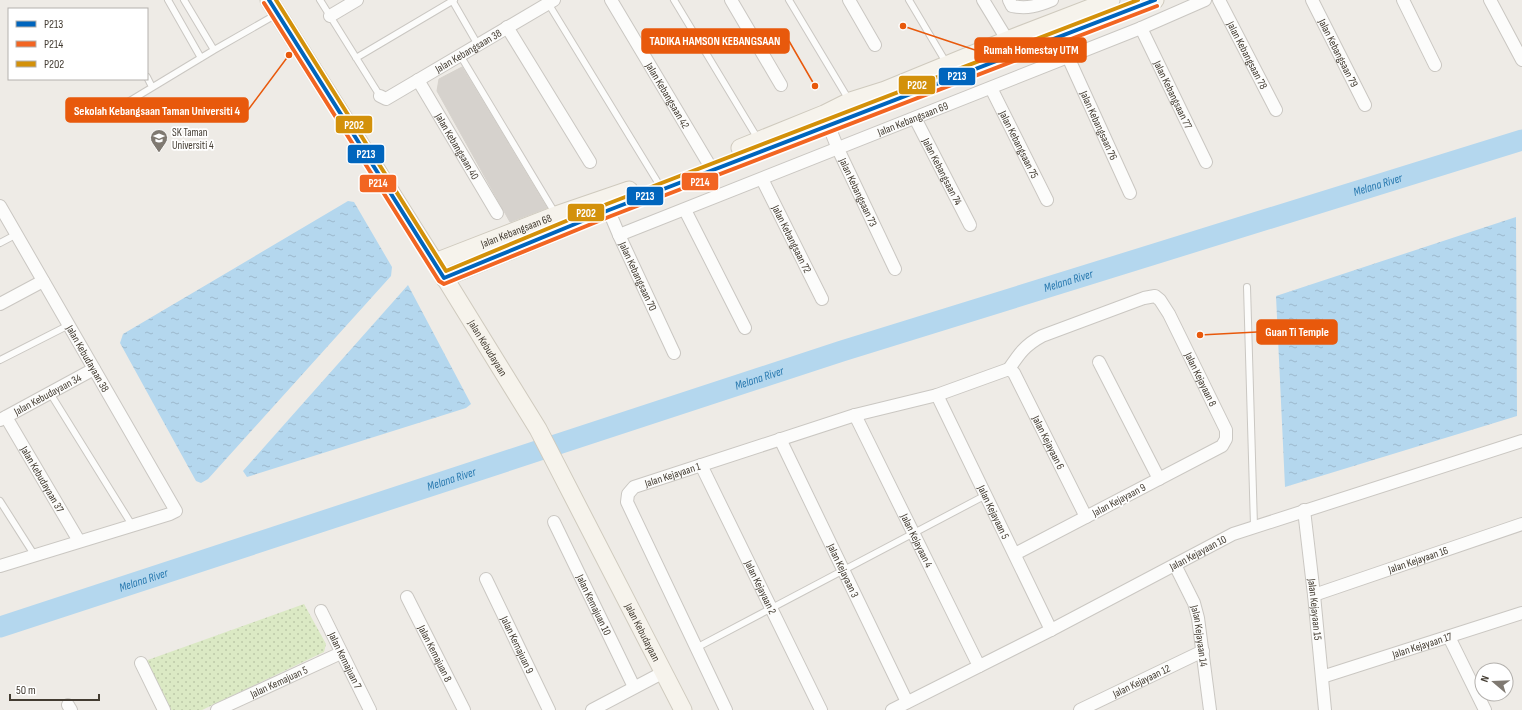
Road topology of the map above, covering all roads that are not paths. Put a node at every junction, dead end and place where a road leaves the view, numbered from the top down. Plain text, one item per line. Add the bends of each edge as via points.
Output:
1 (168, 0) edge
2 (184, 0) edge
3 (320, 0) edge
4 (357, 0) edge
5 (453, 0) edge
6 (611, 0) edge
7 (674, 0) edge
8 (731, 0) edge
9 (790, 0) edge
10 (849, 0) edge
11 (909, 0) edge
12 (983, 0) edge
13 (1052, 0) edge
14 (1111, 0) edge
15 (1155, 0) edge
16 (1206, 0) edge
17 (1220, 0) edge
18 (1312, 0) edge
19 (1403, 0) edge
20 (1490, 0) edge
21 (551, 2) edge
22 (1011, 3) edge
23 (273, 7) edge
24 (330, 16) junction
25 (508, 27) junction
26 (1141, 28) junction
27 (478, 45) junction
28 (875, 45) dead end
29 (1011, 47) junction
30 (214, 50) junction
31 (460, 55) junction
32 (1068, 57) junction
33 (201, 58) junction
34 (356, 58) junction
35 (1522, 60) edge
36 (948, 65) junction
37 (1435, 65) dead end
38 (148, 79) edge
39 (418, 80) junction
40 (781, 85) dead end
41 (152, 87) junction
42 (991, 88) junction
43 (381, 97) joint
44 (850, 101) junction
45 (128, 102) dead end
46 (1365, 105) dead end
47 (1276, 110) dead end
48 (915, 118) junction
49 (826, 120) junction
50 (758, 140) junction
51 (838, 149) junction
52 (590, 162) dead end
53 (1206, 162) dead end
54 (709, 166) junction
55 (762, 179) junction
56 (657, 181) junction
57 (1130, 193) dead end
58 (1047, 200) dead end
59 (606, 205) junction
60 (0, 206) edge
61 (685, 210) junction
62 (497, 212) dead end
63 (556, 215) junction
64 (970, 225) dead end
65 (16, 234) junction
66 (619, 236) junction
67 (0, 243) edge
68 (435, 262) junction
69 (896, 269) dead end
70 (444, 278) junction
71 (43, 280) junction
72 (1247, 287) dead end
73 (822, 299) dead end
74 (0, 304) edge
75 (69, 325) junction
76 (745, 328) dead end
77 (674, 353) dead end
78 (0, 360) edge
79 (1099, 362) dead end
80 (94, 369) junction
81 (1009, 369) junction
82 (50, 393) junction
83 (937, 395) junction
84 (855, 415) junction
85 (3, 419) edge
86 (780, 439) junction
87 (1522, 441) edge
88 (1222, 446) joint
89 (701, 465) junction
90 (1159, 479) junction
91 (986, 495) junction
92 (0, 501) edge
93 (1304, 510) junction
94 (1086, 518) junction
95 (554, 522) dead end
96 (1522, 524) edge
97 (132, 525) junction
98 (1254, 526) junction
99 (913, 533) junction
100 (79, 542) junction
101 (1015, 554) junction
102 (34, 556) junction
103 (1175, 565) junction
104 (0, 566) edge
105 (844, 570) junction
106 (486, 579) dead end
107 (1314, 594) junction
108 (408, 597) dead end
109 (771, 608) junction
110 (321, 611) dead end
111 (1522, 613) edge
112 (1051, 630) junction
113 (1449, 637) junction
114 (696, 648) junction
115 (1203, 651) junction
116 (340, 653) junction
117 (141, 664) dead end
118 (979, 666) junction
119 (664, 672) junction
120 (1322, 677) junction
121 (634, 687) junction
122 (908, 702) junction
123 (164, 710) edge
124 (217, 710) edge
125 (370, 710) edge
126 (464, 710) edge
127 (550, 710) edge
128 (592, 710) edge
129 (683, 710) edge
130 (726, 710) edge
131 (821, 710) edge
132 (892, 710) edge
133 (1080, 710) edge
134 (1210, 710) edge
135 (1324, 710) edge
136 (1485, 710) edge

1 - 33 lane
2 - 30 lane
3 - 24 lane
4 - 24 street
5 - 27 lane
5 - 34 lane
6 - 54 street, Jalan Kebangsaan 42
7 - 50 lane
8 - 40 street
9 - 44 lane
10 - 28 street
11 - 36 lane
12 - 29 street
13 - 22 street via 1035,7 1022,8
14 - 29 street, Jalan Kebangsaan 68
15 - 29 street, Jalan Kebangsaan 68
16 - 26 street, Jalan Kebangsaan 69
17 - 47 street, Jalan Kebangsaan 78
18 - 46 street, Jalan Kebangsaan 79
19 - 37 street
20 - 35 street
21 - 25 street, Jalan Kebangsaan 38
21 - 56 lane
23 - 30 lane
23 - 68 street, Jalan Kebudayaan
24 - 34 lane
25 - 27 street, Jalan Kebangsaan 38
25 - 52 street
26 - 32 street, Jalan Kebangsaan 69
26 - 53 street, Jalan Kebangsaan 77
27 - 31 street, Jalan Kebangsaan 38
29 - 36 street, Jalan Kebangsaan 68
29 - 49 street, Jalan Kebangsaan 68
30 - 33 lane
31 - 39 street, Jalan Kebangsaan 38
31 - 63 lane
32 - 42 street, Jalan Kebangsaan 69
32 - 57 street, Jalan Kebangsaan 76
33 - 41 lane
34 - 43 lane
36 - 44 street, Jalan Kebangsaan 68
38 - 41 lane
39 - 43 street, Jalan Kebangsaan 38 via 386,99
39 - 62 street, Jalan Kebangsaan 40
41 - 45 lane
42 - 48 street, Jalan Kebangsaan 69
42 - 58 street, Jalan Kebangsaan 75
44 - 49 street, Jalan Kebangsaan 68
48 - 51 street, Jalan Kebangsaan 69
48 - 64 street, Jalan Kebangsaan 74
49 - 50 street, Jalan Kebangsaan 68
49 - 51 street, Jalan Kebangsaan 73
49 - 54 street, Jalan Kebangsaan 68
50 - 54 street, Jalan Kebangsaan 68
51 - 55 street, Jalan Kebangsaan 69
51 - 69 street, Jalan Kebangsaan 73
54 - 56 street, Jalan Kebangsaan 68
54 - 59 street, Jalan Kebangsaan 68
55 - 61 street, Jalan Kebangsaan 69
55 - 73 street, Jalan Kebangsaan 72
56 - 59 street, Jalan Kebangsaan 68
59 - 63 street, Jalan Kebangsaan 68
59 - 66 street, Jalan Kebangsaan 70
59 - 70 street, Jalan Kebangsaan 68
60 - 65 street, Jalan Kebudayaan 38
61 - 66 street, Jalan Kebangsaan 69
61 - 76 street
63 - 68 street, Jalan Kebangsaan 68
65 - 67 lane
65 - 71 street, Jalan Kebudayaan 38
66 - 77 street, Jalan Kebangsaan 70
68 - 70 street, Jalan Kebudayaan
70 - 119 street, Jalan Kebudayaan via 538,429
71 - 74 street
71 - 75 street, Jalan Kebudayaan 38
72 - 98 lane
75 - 78 lane
75 - 80 street, Jalan Kebudayaan 38
79 - 90 street
80 - 82 street, Jalan Kebudayaan 34
80 - 97 street, Jalan Kebudayaan 38 via 176,511
81 - 83 street
81 - 88 street, Jalan Kejayaan 8 via 1021,350 1042,336 1155,296 1169,314 1226,430 1226,439
81 - 94 street, Jalan Kejayaan 6 via 1014,373
82 - 85 street, Jalan Kebudayaan 34
82 - 97 lane
83 - 84 street, Jalan Kejayaan 1
83 - 91 street, Jalan Kejayaan 5
84 - 86 street, Jalan Kejayaan 1
84 - 99 street, Jalan Kejayaan 4
85 - 100 street, Jalan Kebudayaan 37
86 - 89 street, Jalan Kejayaan 1
86 - 105 street, Jalan Kejayaan 3
87 - 93 street, Jalan Kejayaan 10
88 - 90 street, Jalan Kejayaan 9
89 - 109 street, Jalan Kejayaan 2
89 - 114 street, Jalan Kejayaan 1 via 634,487 628,494 627,502
90 - 94 street, Jalan Kejayaan 9
91 - 99 lane
91 - 101 street, Jalan Kejayaan 5
92 - 102 lane
93 - 98 street, Jalan Kejayaan 10
93 - 107 street, Jalan Kejayaan 15
94 - 101 street, Jalan Kejayaan 9
95 - 121 street, Jalan Kemajuan 10
96 - 107 street, Jalan Kejayaan 16
97 - 100 street
98 - 103 street, Jalan Kejayaan 10
99 - 105 lane
99 - 118 street, Jalan Kejayaan 4
100 - 102 street
101 - 112 street, Jalan Kejayaan 5
102 - 104 street
103 - 112 street, Jalan Kejayaan 10
103 - 115 street, Jalan Kejayaan 14 via 1194,603
105 - 109 lane
105 - 122 street, Jalan Kejayaan 3
106 - 127 street, Jalan Kemajuan 9
107 - 120 street, Jalan Kejayaan 15
108 - 126 street, Jalan Kemajuan 8
109 - 114 lane
109 - 131 street, Jalan Kejayaan 2
110 - 116 street, Jalan Kemajuan 7
111 - 113 street, Jalan Kejayaan 17
112 - 118 street, Jalan Kejayaan 10
113 - 120 street, Jalan Kejayaan 17
113 - 136 street
114 - 130 street, Jalan Kejayaan 1
115 - 133 street, Jalan Kejayaan 12
115 - 134 street, Jalan Kejayaan 14
116 - 124 street, Jalan Kemajuan 5
116 - 125 street, Jalan Kemajuan 7
117 - 123 street
118 - 122 street, Jalan Kejayaan 10
119 - 121 street
119 - 129 street, Jalan Kebudayaan
120 - 135 street, Jalan Kejayaan 15
121 - 128 street
122 - 132 street, Jalan Kejayaan 10

